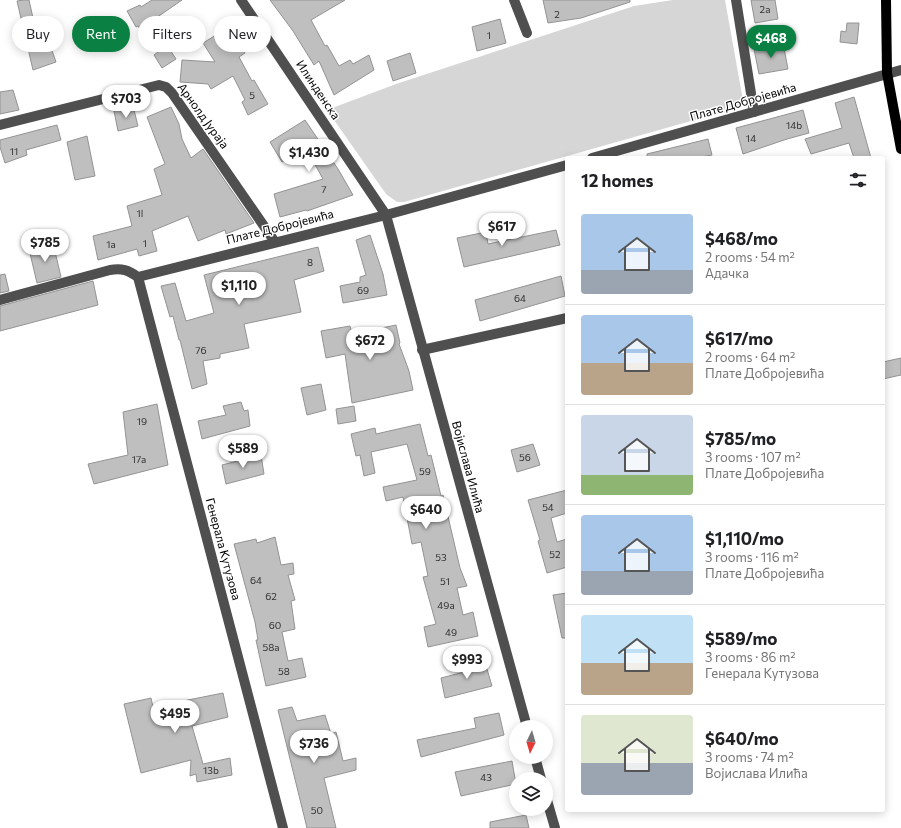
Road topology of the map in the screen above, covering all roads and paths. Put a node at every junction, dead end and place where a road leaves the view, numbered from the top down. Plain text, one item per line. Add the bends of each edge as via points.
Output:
1 (241, 0) edge
2 (514, 0) edge
3 (736, 0) edge
4 (886, 0) edge
5 (527, 33) dead end
6 (901, 70) edge
7 (887, 73) junction
8 (754, 112) junction
9 (0, 125) edge
10 (901, 149) edge
11 (599, 156) edge
12 (565, 166) edge
13 (386, 215) junction
14 (275, 242) junction
15 (138, 277) junction
16 (0, 300) edge
17 (565, 318) edge
18 (422, 350) junction
19 (525, 720) edge
20 (551, 816) edge
21 (283, 828) edge
22 (554, 828) edge

1 - 13 street, Илинденска
2 - 5 street
3 - 8 street
4 - 7 main road
6 - 7 street, Плате Добројевића
7 - 8 street, Плате Добројевића
7 - 10 main road
8 - 11 street, Плате Добројевића
9 - 14 street, Арнолд Јураја via 159,85 166,87
12 - 13 street, Плате Добројевића
13 - 14 street, Плате Добројевића
13 - 18 street, Војислава Илића
14 - 15 street, Плате Добројевића
15 - 16 street via 128,270 110,270
15 - 21 street, Генерала Кутузова
17 - 18 street
18 - 19 street, Војислава Илића
20 - 22 street

